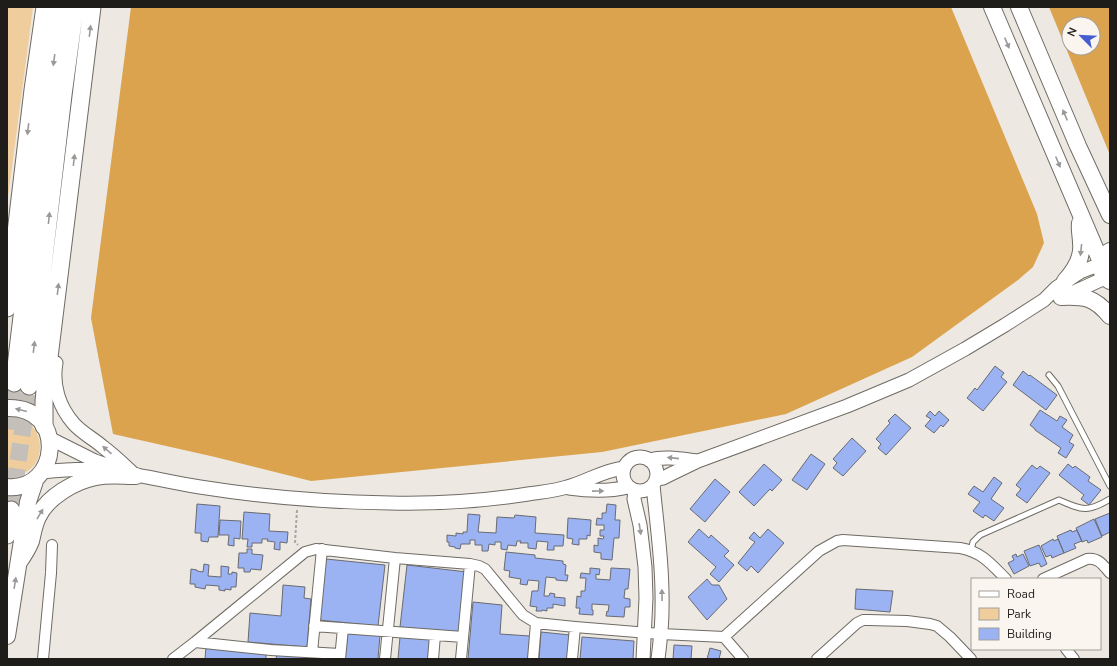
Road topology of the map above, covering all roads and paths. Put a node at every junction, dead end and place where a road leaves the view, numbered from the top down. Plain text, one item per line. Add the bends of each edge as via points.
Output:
1 (45, 7) edge
2 (61, 7) edge
3 (75, 7) edge
4 (92, 7) edge
5 (992, 7) edge
6 (1019, 7) edge
7 (1110, 215) edge
8 (1082, 216) junction
9 (1106, 272) edge
10 (1065, 281) junction
11 (1062, 297) junction
12 (1044, 300) junction
13 (7, 308) edge
14 (1110, 316) edge
15 (53, 328) junction
16 (1049, 375) dead end
17 (7, 408) edge
18 (47, 432) junction
19 (649, 460) junction
20 (698, 461) junction
21 (624, 468) junction
22 (674, 473) junction
23 (39, 475) junction
24 (136, 476) junction
25 (654, 482) junction
26 (1110, 486) edge
27 (7, 487) edge
28 (567, 488) junction
29 (631, 489) junction
30 (1110, 499) edge
31 (655, 504) junction
32 (11, 510) dead end
33 (297, 514) dead end
34 (7, 535) edge
35 (52, 545) dead end
36 (322, 549) junction
37 (970, 550) junction
38 (305, 552) junction
39 (395, 558) junction
40 (19, 562) junction
41 (470, 564) junction
42 (1110, 573) edge
43 (1005, 578) edge
44 (1045, 578) edge
45 (536, 623) junction
46 (314, 626) junction
47 (575, 627) junction
48 (343, 628) junction
49 (388, 632) junction
50 (645, 633) junction
51 (661, 634) junction
52 (435, 635) junction
53 (7, 636) edge
54 (463, 637) junction
55 (724, 637) junction
56 (195, 642) junction
57 (312, 652) junction
58 (270, 654) edge
59 (340, 657) edge
60 (42, 659) edge
61 (173, 659) edge
62 (385, 659) edge
63 (433, 659) edge
64 (461, 659) edge
65 (533, 659) edge
66 (572, 659) edge
67 (643, 659) edge
68 (658, 659) edge
69 (743, 659) edge
70 (817, 659) edge
71 (971, 659) edge

1 -> 13 highway
2 -> 3 highway via 47,108 22,385
15 -> 4 highway
5 -> 8 main road
7 -> 6 main road
8 - 9 main road
8 -> 10 main road via 1079,225 1081,256 1077,266
9 - 10 street via 1080,272
9 - 11 street
10 - 12 street
11 - 12 street
11 - 14 main road via 1087,297 1094,300
12 - 20 street via 972,345 909,380 847,406
15 - 18 highway via 44,402
24 -> 15 street via 74,424 66,413 55,383 57,355
16 - 26 lane via 1058,386
18 -> 17 main road via 38,418 29,412 19,408
18 - 23 main road via 49,460
18 - 24 street via 95,461
20 -> 19 street via 666,457
19 - 21 street via 635,458 626,463
19 - 25 street via 655,466 657,475
20 - 22 street
21 - 28 street
21 - 29 street via 623,479
22 - 25 street
22 - 31 street via 661,486
23 - 24 street via 66,470 101,470
23 - 27 main road via 28,484
23 - 40 main road via 28,502
24 - 28 street via 253,495 390,503 488,499
40 -> 24 main road via 30,543 38,516 50,500 67,488 87,479 108,475
25 - 29 street via 647,490
25 - 31 street
28 -> 29 street via 593,491
29 -> 50 street via 640,525 645,567
30 - 37 lane via 1088,509 1059,500 980,535
51 -> 31 street via 661,573
32 - 34 highway
33 - 38 path via 295,542
35 - 60 street via 52,573
36 - 38 street
36 - 39 street
36 - 46 street
37 - 43 street via 987,560
37 - 55 street via 837,541 819,551
38 - 56 street
39 - 41 street
39 - 49 street
53 -> 40 main road
41 - 45 street via 485,569 523,615
41 - 54 street
42 - 44 street via 1100,562 1092,558
45 - 47 street
45 - 65 street
46 - 48 street
46 - 57 street
47 - 50 street
47 - 66 street
48 - 49 street
48 - 59 street
49 - 52 street
49 - 62 street
50 - 51 street
50 - 67 street
51 - 55 street
51 - 68 street
52 - 54 street
52 - 63 street
54 - 64 street
55 - 69 street
56 - 58 street
56 - 61 street
57 - 58 street
57 - 59 street
70 - 71 street via 856,623 868,620 906,621 937,626

